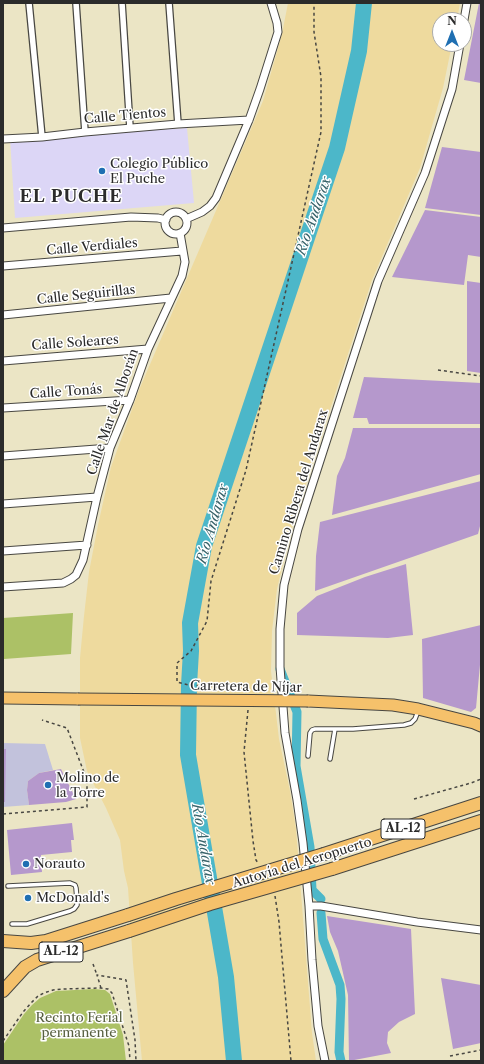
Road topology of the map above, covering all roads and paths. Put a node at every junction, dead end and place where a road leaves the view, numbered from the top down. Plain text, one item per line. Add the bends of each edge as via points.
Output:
1 (29, 3) edge
2 (76, 3) edge
3 (122, 3) edge
4 (169, 3) edge
5 (271, 3) edge
6 (314, 3) edge
7 (459, 52) edge
8 (249, 120) junction
9 (178, 124) junction
10 (130, 128) junction
11 (85, 132) junction
12 (42, 137) junction
13 (3, 139) edge
14 (186, 219) junction
15 (166, 220) junction
16 (3, 228) edge
17 (180, 233) junction
18 (182, 251) junction
19 (3, 266) edge
20 (171, 298) junction
21 (3, 315) edge
22 (148, 349) junction
23 (3, 361) edge
24 (438, 370) dead end
25 (481, 376) edge
26 (130, 400) junction
27 (3, 408) edge
28 (110, 448) junction
29 (3, 456) edge
30 (97, 497) junction
31 (3, 504) edge
32 (87, 545) junction
33 (3, 551) edge
34 (3, 587) edge
35 (247, 696) dead end
36 (4, 698) edge
37 (248, 704) dead end
38 (418, 708) junction
39 (42, 720) dead end
40 (481, 726) edge
41 (335, 729) junction
42 (308, 756) dead end
43 (330, 759) dead end
44 (481, 779) edge
45 (414, 798) dead end
46 (481, 803) edge
47 (3, 814) edge
48 (481, 820) edge
49 (260, 865) dead end
50 (8, 886) dead end
51 (274, 893) dead end
52 (309, 906) junction
53 (12, 924) dead end
54 (481, 930) edge
55 (3, 941) edge
56 (93, 964) dead end
57 (97, 975) junction
58 (101, 988) junction
59 (3, 991) edge
60 (3, 1042) edge
61 (481, 1050) edge
62 (450, 1056) dead end
63 (130, 1061) edge
64 (136, 1061) edge
65 (290, 1061) edge
66 (324, 1061) edge

1 - 12 street
2 - 11 street
3 - 10 street
4 - 9 street
5 - 8 street via 278,32
6 - 35 path via 314,32 321,77 321,132 246,470 211,581 207,621 192,651 176,663 177,682 246,689
7 - 52 street, Camino Ribera del Andarax via 452,89 425,173 378,282 300,521 284,584 280,667 285,733 303,843
8 - 9 street, Calle Tientos
8 - 14 street via 216,198 202,212
9 - 10 street, Calle Tientos
10 - 11 street, Calle Tientos
11 - 12 street, Calle Tientos
12 - 13 street, Calle Tientos
14 - 15 street via 182,214 175,212
14 - 17 street via 186,227
15 - 16 street via 131,217
15 - 17 street via 168,230
17 - 18 street, Calle Mar de Alborán
18 - 19 street, Calle Verdiales
18 - 20 street, Calle Mar de Alborán via 185,262 182,276
20 - 21 street, Calle Seguirillas
20 - 22 street, Calle Mar de Alborán
22 - 23 street, Calle Soleares
22 - 26 street, Calle Mar de Alborán
24 - 25 path
26 - 27 street, Calle Tonás
26 - 28 street, Calle Mar de Alborán
28 - 29 street
28 - 30 street, Calle Mar de Alborán
30 - 31 street
30 - 32 street, Calle Mar de Alborán
32 - 33 street
32 - 34 street, Calle Mar de Alborán via 81,565 71,579 63,583
36 - 38 main road, Carretera de Níjar, bridge via 308,701
37 - 49 path via 244,752 252,841 256,860
38 - 40 main road, Carretera de Níjar
38 - 41 lane via 411,723 388,727
39 - 47 path via 67,728 87,780 87,806
41 - 42 lane via 312,730
41 - 43 lane
44 - 45 path
46 - 55 highway, Autovía del Aeropuerto / AL-12, bridge via 46,941
48 - 59 highway, Autovía del Aeropuerto / AL-12, bridge via 37,960 25,967
50 - 53 lane via 70,883 76,888 77,905 74,909 27,924
51 - 65 path via 279,922
52 - 54 street
52 - 66 street, Camino Ribera del Andarax via 318,1026
56 - 57 path
57 - 58 path
57 - 64 path via 126,980
58 - 60 path via 53,990 38,996 23,1012
58 - 63 path via 112,993 127,1040
61 - 62 path

